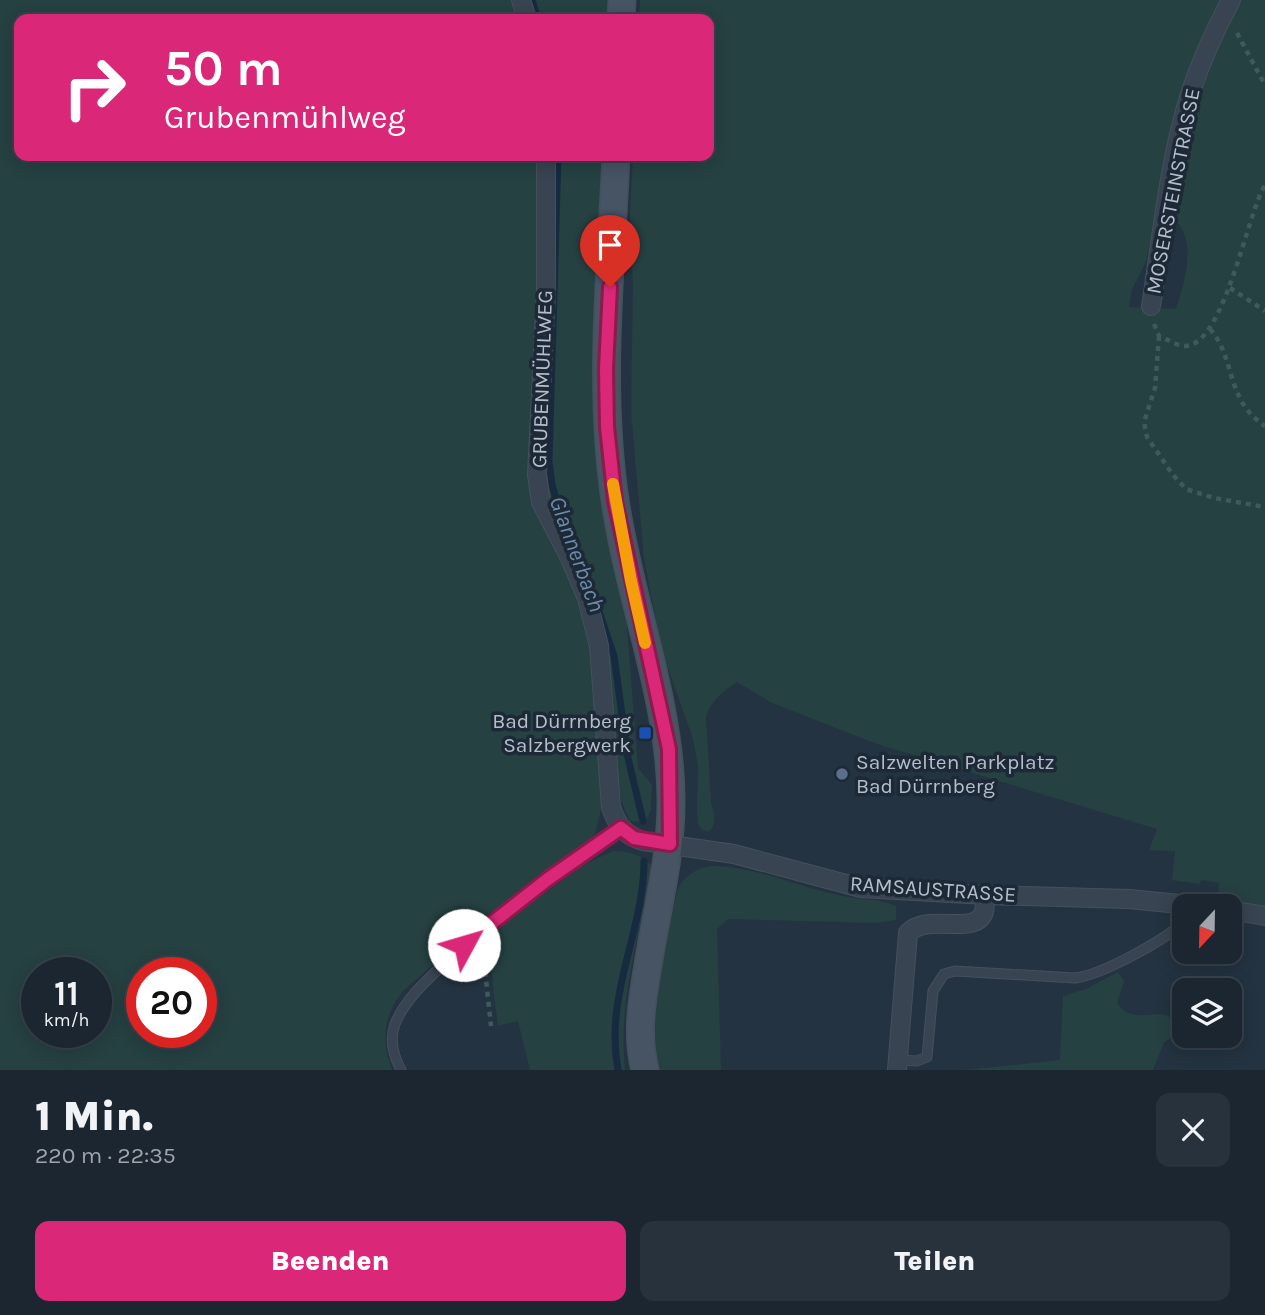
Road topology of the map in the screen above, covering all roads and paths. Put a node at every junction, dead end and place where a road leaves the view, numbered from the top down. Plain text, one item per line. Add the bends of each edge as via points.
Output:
1 (1229, 4) edge
2 (1265, 85) edge
3 (546, 161) edge
4 (616, 161) edge
5 (1265, 185) edge
6 (1230, 288) junction
7 (1151, 306) joint
8 (1265, 311) edge
9 (1210, 328) junction
10 (1159, 336) junction
11 (1265, 426) edge
12 (1265, 507) edge
13 (621, 828) junction
14 (670, 844) junction
15 (985, 895) junction
16 (1172, 904) edge
17 (1242, 912) edge
18 (1265, 916) edge
19 (1172, 929) edge
20 (483, 952) dead end
21 (491, 1026) dead end
22 (897, 1065) edge
23 (401, 1070) edge
24 (645, 1070) edge

1 - 2 path via 1241,42
1 - 7 street, MOSERSTEINSTRASSE via 1189,97
3 - 13 street, GRUBENMÜHLWEG via 546,291 537,475 541,502 587,598 599,646 611,807
4 - 14 main road via 607,427 615,501 669,749
5 - 6 path
6 - 8 path
6 - 9 path
7 - 10 path
9 - 10 path via 1197,343 1184,346
9 - 11 path via 1244,407
10 - 12 path via 1155,388 1144,422 1147,437 1186,489
13 - 14 street via 634,838
13 - 23 lane via 486,927 418,989 394,1026 393,1049
14 - 15 street, RAMSAUSTRASSE via 734,854 861,888
14 - 24 main road via 639,1018
15 - 16 street, RAMSAUSTRASSE
15 - 22 street via 979,919 968,924 923,923 908,933
17 - 18 street
19 - 22 lane via 1091,976 944,974 933,991 928,1057
20 - 21 path

